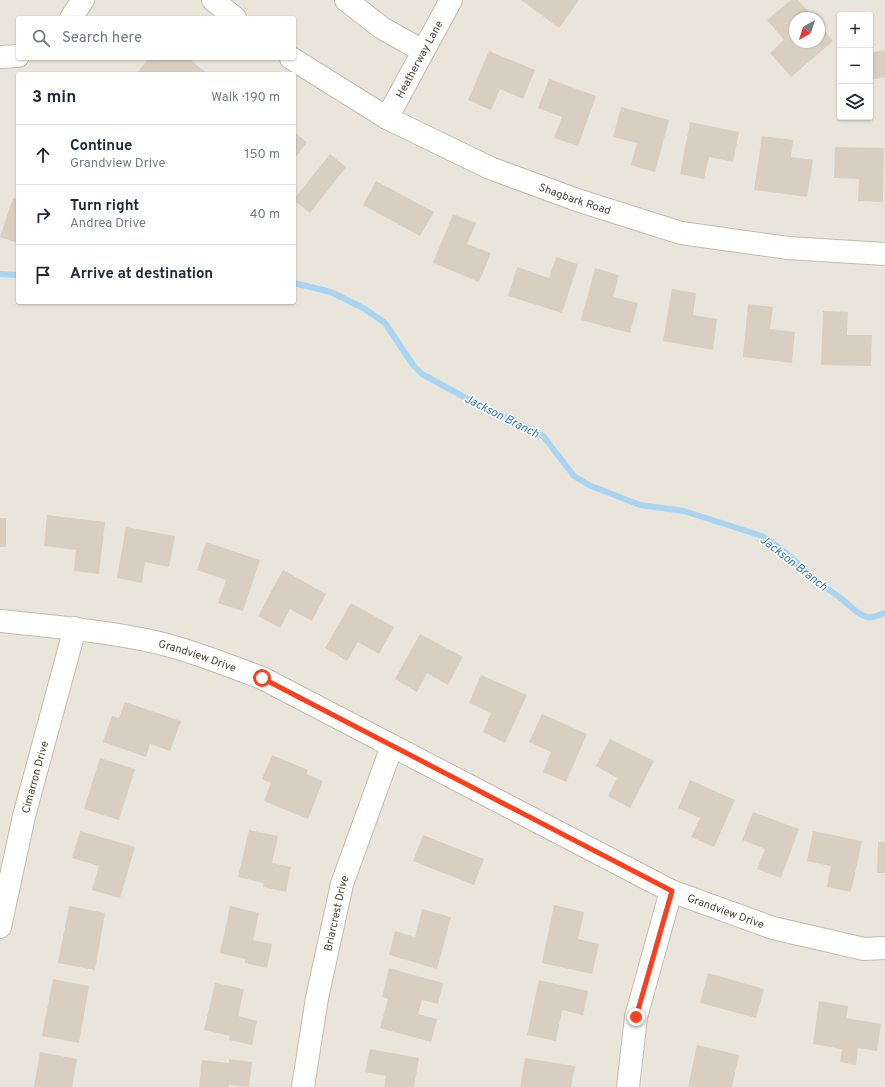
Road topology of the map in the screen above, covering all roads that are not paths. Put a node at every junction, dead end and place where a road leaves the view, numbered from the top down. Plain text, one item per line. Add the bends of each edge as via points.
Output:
1 (83, 0) edge
2 (213, 0) edge
3 (346, 0) edge
4 (451, 0) edge
5 (72, 16) edge
6 (233, 16) edge
7 (423, 51) junction
8 (16, 56) edge
9 (0, 57) edge
10 (295, 60) edge
11 (387, 118) junction
12 (885, 254) edge
13 (0, 621) edge
14 (75, 628) junction
15 (392, 746) junction
16 (672, 891) junction
17 (0, 927) edge
18 (885, 948) edge
19 (303, 1087) edge
20 (628, 1087) edge

1 - 5 street
2 - 6 street
3 - 7 street via 382,28
4 - 7 street, Heatherway Lane
7 - 11 street, Heatherway Lane
8 - 9 street
10 - 11 street, Shagbark Road
11 - 12 street, Shagbark Road via 490,168 577,200 681,232 788,248
13 - 14 street, Grandview Drive
14 - 15 street, Grandview Drive via 147,640 199,655 255,676
14 - 17 street, Cimarron Drive via 24,816
15 - 16 street, Grandview Drive
15 - 19 street, Briarcrest Drive via 342,884 317,998
16 - 18 street, Grandview Drive via 773,928 864,948
16 - 20 street via 636,1017

